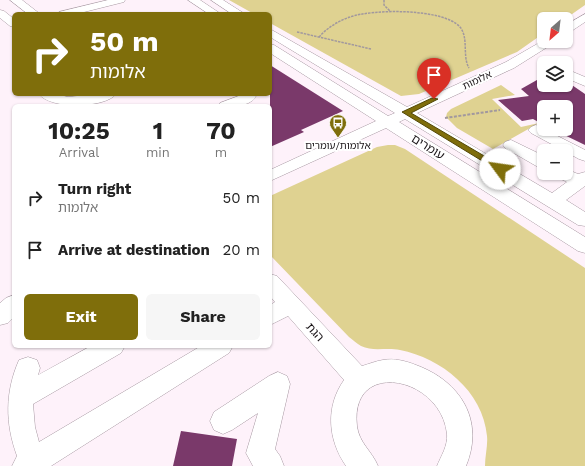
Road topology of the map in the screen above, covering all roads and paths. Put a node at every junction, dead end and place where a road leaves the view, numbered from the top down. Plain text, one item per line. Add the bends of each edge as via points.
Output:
1 (120, 0) edge
2 (194, 0) edge
3 (216, 0) edge
4 (384, 0) edge
5 (16, 1) edge
6 (0, 6) edge
7 (32, 12) edge
8 (71, 12) edge
9 (213, 12) edge
10 (237, 12) edge
11 (391, 12) junction
12 (0, 13) edge
13 (585, 17) edge
14 (12, 22) edge
15 (573, 25) edge
16 (295, 32) dead end
17 (272, 33) edge
18 (319, 37) junction
19 (544, 48) edge
20 (272, 49) edge
21 (371, 49) dead end
22 (573, 76) edge
23 (478, 79) junction
24 (585, 82) edge
25 (49, 96) edge
26 (249, 97) dead end
27 (106, 99) edge
28 (230, 104) edge
29 (500, 110) dead end
30 (405, 112) junction
31 (387, 121) junction
32 (420, 121) junction
33 (536, 130) dead end
34 (511, 145) dead end
35 (585, 156) edge
36 (537, 159) edge
37 (272, 175) edge
38 (582, 179) edge
39 (553, 201) junction
40 (585, 220) edge
41 (585, 246) edge
42 (272, 284) edge
43 (289, 304) junction
44 (12, 306) edge
45 (272, 315) edge
46 (0, 316) edge
47 (109, 348) edge
48 (218, 348) edge
49 (28, 368) dead end
50 (360, 381) junction
51 (20, 398) junction
52 (223, 422) dead end
53 (29, 464) edge
54 (270, 466) edge
55 (364, 466) edge
56 (451, 466) edge

1 - 8 street
2 - 9 street
3 - 10 street
4 - 11 path via 384,4
5 - 6 street
5 - 7 street
11 - 18 path via 351,17 326,30
11 - 23 path via 437,16 459,25 464,34 467,66
12 - 14 street
13 - 15 street
16 - 18 path
17 - 30 street, עומרים
18 - 21 path
19 - 23 street, אלומות via 533,58
20 - 31 street, עומרים
22 - 24 street
23 - 30 street, אלומות
25 - 27 street via 69,101
26 - 28 street
29 - 32 path
30 - 31 street, אלומות
30 - 32 street, עומרים
31 - 37 street, אלומות
31 - 41 street, עומרים
32 - 39 street, עומרים
33 - 35 street
34 - 36 street
38 - 39 street
39 - 40 street, עומרים
42 - 43 street, הגת
43 - 45 street
43 - 50 street, הגת
44 - 46 street
47 - 51 street
48 - 53 street
49 - 51 street
50 - 55 street via 347,397 343,418 347,440
50 - 56 street via 377,373 397,371 418,376 438,389 452,407 459,428 458,451
51 - 53 street via 19,415
52 - 54 street via 278,384 260,453

